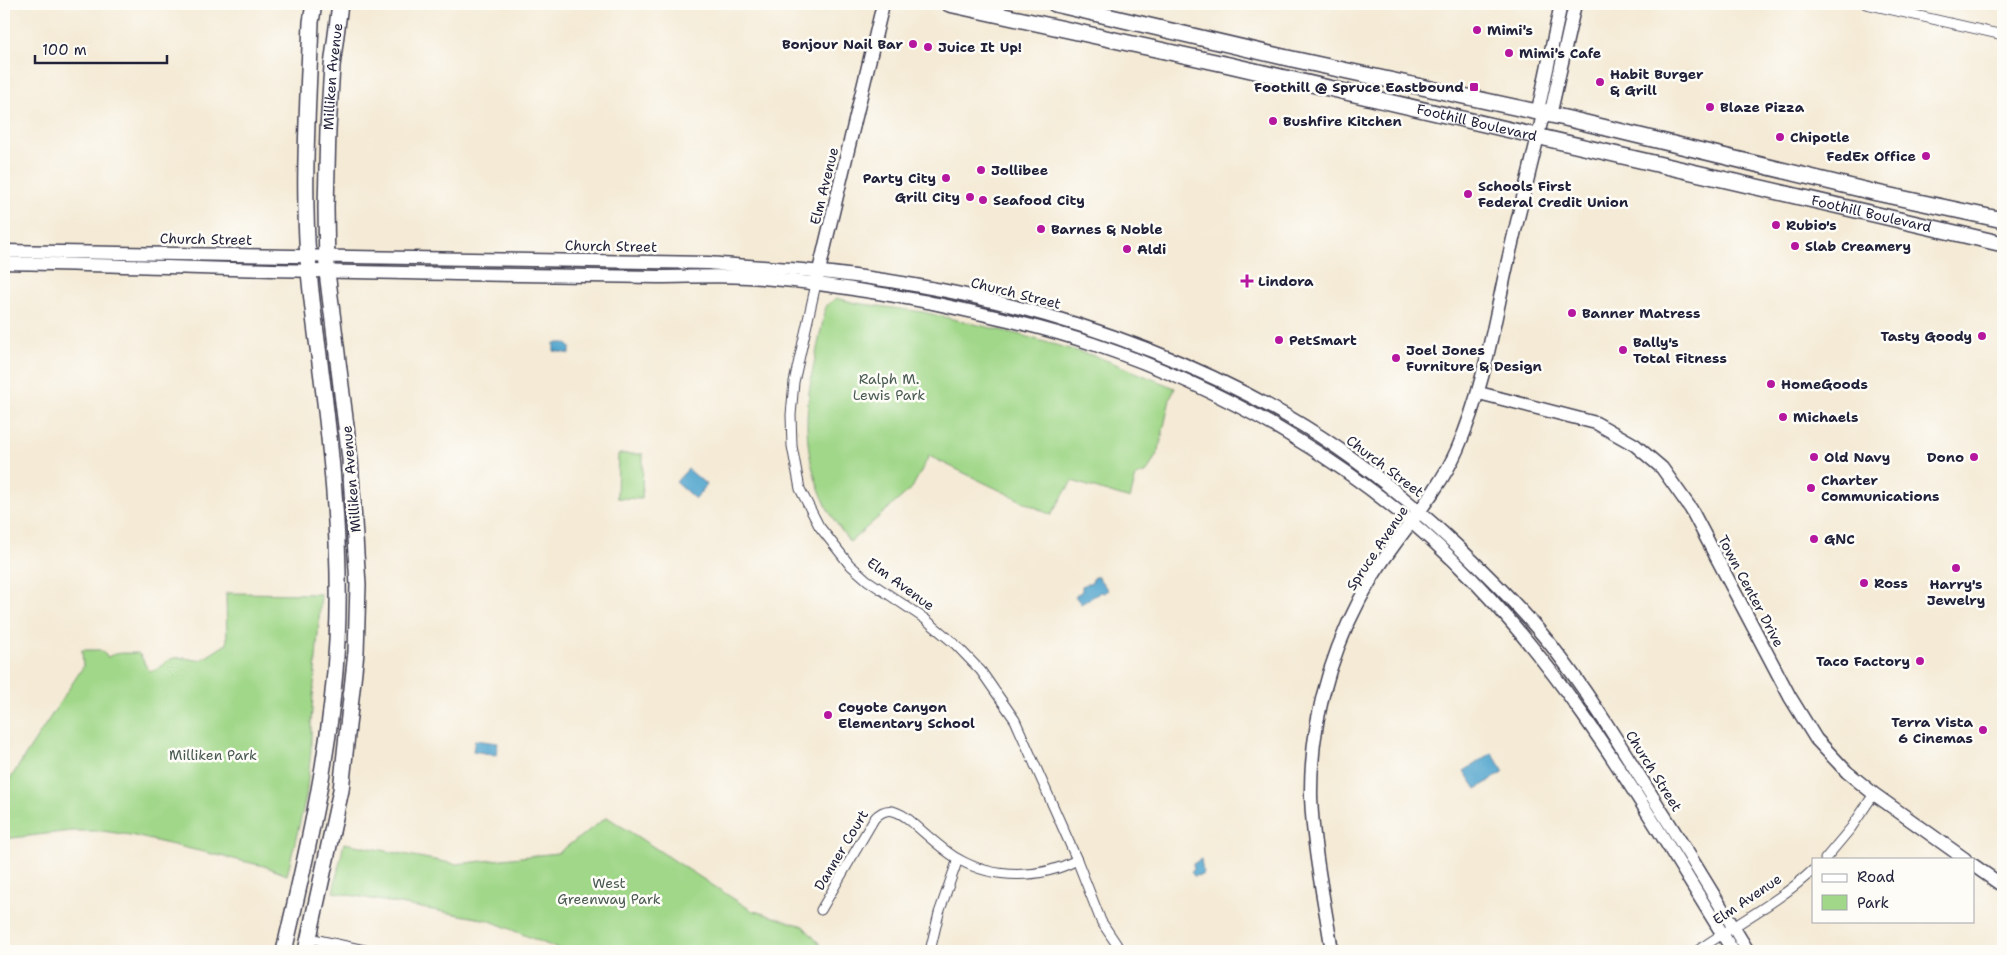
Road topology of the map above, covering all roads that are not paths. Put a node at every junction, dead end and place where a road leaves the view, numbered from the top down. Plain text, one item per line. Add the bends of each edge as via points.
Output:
1 (314, 4) edge
2 (340, 4) edge
3 (883, 4) edge
4 (949, 4) edge
5 (1055, 4) edge
6 (1561, 4) edge
7 (1575, 4) edge
8 (1866, 4) edge
9 (2003, 35) edge
10 (1543, 114) junction
11 (1538, 137) junction
12 (2003, 220) edge
13 (2003, 244) edge
14 (4, 251) edge
15 (327, 255) junction
16 (4, 263) edge
17 (309, 264) junction
18 (327, 272) junction
19 (818, 278) junction
20 (1194, 369) junction
21 (1188, 381) junction
22 (1479, 393) junction
23 (1420, 512) junction
24 (1412, 522) junction
25 (1874, 794) junction
26 (1826, 858) edge
27 (1964, 858) edge
28 (958, 859) junction
29 (1077, 860) junction
30 (1974, 866) edge
31 (1812, 871) edge
32 (2003, 886) edge
33 (821, 910) dead end
34 (1734, 927) junction
35 (1722, 934) junction
36 (307, 944) edge
37 (284, 951) edge
38 (369, 951) edge
39 (930, 951) edge
40 (1121, 951) edge
41 (1332, 951) edge
42 (1696, 951) edge
43 (1733, 951) edge
44 (1748, 951) edge

1 - 17 main road, Milliken Avenue via 305,209
2 - 15 main road, Milliken Avenue via 328,129
3 - 19 main road, Elm Avenue
4 - 11 main road, Foothill Boulevard via 1219,62
5 - 10 main road, Foothill Boulevard
6 - 10 main road, Spruce Avenue via 1541,97
7 - 10 main road, Spruce Avenue via 1555,98 1552,107
8 - 9 street
10 - 11 main road, Spruce Avenue
10 - 12 main road, Foothill Boulevard
11 - 13 main road, Foothill Boulevard
11 - 22 main road, Spruce Avenue
14 - 17 main road, Church Street
15 - 17 main road, Church Street
15 - 18 main road, Milliken Avenue
15 - 19 main road, Church Street via 709,264
16 - 17 main road, Church Street
17 - 18 main road, Church Street
17 - 37 main road, Milliken Avenue via 334,486 338,639 333,704 321,786
18 - 19 main road, Church Street
18 - 36 main road, Milliken Avenue via 350,459 358,594 356,652 342,783
19 - 20 main road, Church Street via 899,283 1044,314 1102,332
19 - 21 main road, Church Street via 1027,325 1091,343
19 - 29 street, Elm Avenue via 794,382 791,415 792,446 800,489 819,526 850,564 867,580 925,619 981,671 1015,720
20 - 21 main road
20 - 23 main road, Church Street via 1288,416 1382,480
21 - 24 main road, Church Street via 1289,434 1348,472
22 - 23 main road, Spruce Avenue via 1456,452
22 - 25 main road, Town Center Drive via 1596,423 1635,445 1662,468 1691,509 1802,719 1831,757
23 - 24 main road, Spruce Avenue
23 - 34 main road, Church Street via 1481,569 1551,645 1591,700
24 - 35 main road, Church Street via 1452,559 1531,643 1587,719
24 - 41 main road, Spruce Avenue via 1374,574 1353,612 1329,673 1315,733 1312,805
25 - 26 street via 1852,828
25 - 27 main road, Town Center Drive
28 - 29 street via 1008,875 1049,872
28 - 33 street, Danner Court via 908,818 898,812 880,812
28 - 39 street
29 - 40 street, Elm Avenue via 1100,921
30 - 32 main road
31 - 34 street, Elm Avenue
34 - 35 street, Elm Avenue
34 - 44 main road, Church Street
35 - 42 street, Elm Avenue
35 - 43 main road, Church Street
36 - 38 street

